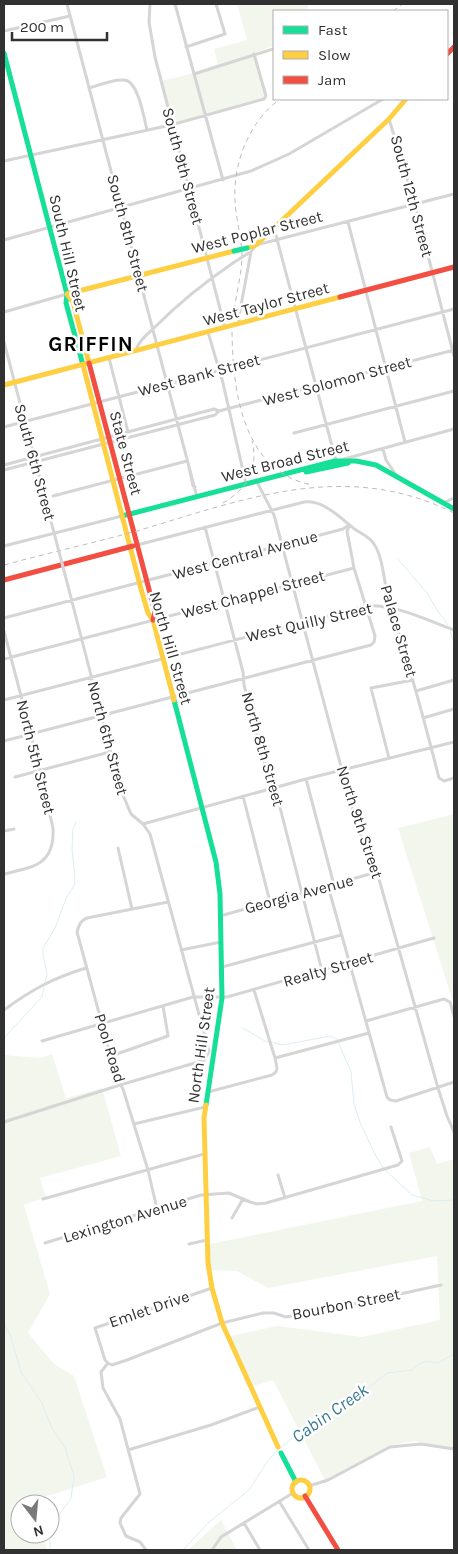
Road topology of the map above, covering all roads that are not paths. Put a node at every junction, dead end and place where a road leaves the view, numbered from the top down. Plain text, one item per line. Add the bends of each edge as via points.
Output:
1 (67, 4) edge
2 (150, 4) edge
3 (175, 4) edge
4 (216, 4) edge
5 (70, 16) junction
6 (4, 32) edge
7 (186, 47) junction
8 (273, 49) dead end
9 (4, 53) edge
10 (254, 54) junction
11 (194, 74) junction
12 (90, 88) junction
13 (381, 100) edge
14 (405, 100) edge
15 (205, 116) junction
16 (389, 119) junction
17 (172, 125) junction
18 (147, 130) junction
19 (103, 140) junction
20 (31, 155) junction
21 (4, 161) edge
22 (223, 180) junction
23 (189, 189) junction
24 (454, 194) edge
25 (415, 204) junction
26 (121, 208) junction
27 (348, 222) junction
28 (50, 227) junction
29 (274, 228) junction
30 (4, 240) edge
31 (277, 240) junction
32 (256, 246) junction
33 (251, 252) junction
34 (207, 258) junction
35 (454, 267) edge
36 (433, 273) junction
37 (139, 275) junction
38 (211, 278) junction
39 (365, 291) junction
40 (67, 294) junction
41 (454, 309) edge
42 (295, 310) junction
43 (4, 312) edge
44 (443, 312) junction
45 (240, 324) junction
46 (225, 328) junction
47 (153, 329) junction
48 (376, 330) junction
49 (208, 332) junction
50 (4, 342) edge
51 (158, 346) junction
52 (306, 348) junction
53 (453, 350) edge
54 (136, 351) junction
55 (454, 356) edge
56 (109, 358) junction
57 (86, 364) junction
58 (385, 368) junction
59 (219, 370) junction
60 (14, 383) junction
61 (168, 384) junction
62 (4, 386) edge
63 (315, 387) junction
64 (454, 391) edge
65 (120, 396) junction
66 (99, 402) junction
67 (93, 403) junction
68 (395, 407) junction
69 (229, 409) junction
70 (220, 411) junction
71 (177, 419) junction
72 (24, 421) junction
73 (178, 424) junction
74 (325, 425) junction
75 (4, 427) edge
76 (454, 429) edge
77 (128, 432) junction
78 (294, 433) dead end
79 (109, 440) junction
80 (103, 442) junction
81 (405, 442) junction
82 (383, 449) junction
83 (34, 457) junction
84 (356, 460) junction
85 (386, 460) junction
86 (335, 461) junction
87 (35, 462) junction
88 (188, 462) junction
89 (4, 465) edge
90 (4, 470) edge
91 (385, 470) junction
92 (288, 474) junction
93 (119, 478) junction
94 (398, 478) junction
95 (113, 480) junction
96 (257, 482) junction
97 (247, 484) junction
98 (53, 496) dead end
99 (197, 497) junction
100 (454, 498) edge
101 (443, 503) junction
102 (454, 509) edge
103 (272, 510) junction
104 (129, 514) junction
105 (122, 516) junction
106 (350, 525) junction
107 (205, 527) junction
108 (137, 545) junction
109 (4, 546) edge
110 (282, 546) junction
111 (130, 547) junction
112 (59, 552) joint
113 (214, 563) junction
114 (354, 568) junction
115 (4, 580) edge
116 (146, 581) junction
117 (140, 582) junction
118 (292, 584) junction
119 (71, 600) junction
120 (224, 602) junction
121 (366, 606) junction
122 (392, 608) junction
123 (4, 618) edge
124 (153, 620) junction
125 (302, 622) junction
126 (454, 630) edge
127 (4, 631) edge
128 (81, 639) junction
129 (234, 640) junction
130 (10, 657) junction
131 (163, 658) junction
132 (4, 659) edge
133 (312, 661) junction
134 (91, 677) junction
135 (244, 678) junction
136 (413, 680) junction
137 (454, 680) edge
138 (416, 691) junction
139 (21, 696) junction
140 (173, 697) junction
141 (4, 700) edge
142 (454, 709) edge
143 (101, 716) junction
144 (423, 718) junction
145 (31, 734) junction
146 (4, 741) edge
147 (454, 742) edge
148 (431, 747) junction
149 (110, 752) junction
150 (389, 758) junction
151 (40, 770) junction
152 (342, 770) junction
153 (15, 777) dead end
154 (454, 778) edge
155 (306, 779) junction
156 (273, 788) junction
157 (242, 796) junction
158 (202, 807) junction
159 (143, 824) junction
160 (14, 829) dead end
161 (4, 831) edge
162 (118, 848) dead end
163 (377, 872) junction
164 (4, 874) edge
165 (334, 885) junction
166 (328, 886) junction
167 (302, 893) junction
168 (168, 902) junction
169 (270, 902) junction
170 (132, 909) junction
171 (220, 916) junction
172 (341, 935) junction
173 (434, 938) dead end
174 (221, 942) junction
175 (315, 942) junction
176 (398, 949) junction
177 (181, 950) junction
178 (349, 964) junction
179 (222, 967) junction
180 (86, 968) junction
181 (322, 971) junction
182 (254, 990) junction
183 (193, 996) junction
184 (222, 998) junction
185 (163, 1006) junction
186 (414, 1008) junction
187 (4, 1010) edge
188 (454, 1016) edge
189 (366, 1021) junction
190 (102, 1024) junction
191 (369, 1033) junction
192 (42, 1041) dead end
193 (110, 1056) junction
194 (275, 1058) junction
195 (454, 1082) edge
196 (120, 1084) junction
197 (438, 1088) junction
198 (208, 1092) junction
199 (205, 1107) junction
200 (4, 1122) edge
201 (134, 1124) junction
202 (391, 1127) dead end
203 (454, 1132) edge
204 (204, 1154) junction
205 (148, 1170) junction
206 (278, 1175) dead end
207 (206, 1195) junction
208 (43, 1198) dead end
209 (285, 1198) junction
210 (243, 1199) junction
211 (157, 1208) junction
212 (232, 1218) dead end
213 (207, 1240) junction
214 (45, 1243) dead end
215 (189, 1244) dead end
216 (441, 1285) dead end
217 (212, 1288) junction
218 (222, 1323) junction
219 (108, 1363) junction
220 (260, 1407) junction
221 (278, 1447) joint
222 (454, 1449) edge
223 (128, 1450) junction
224 (281, 1453) joint
225 (296, 1482) junction
226 (309, 1486) junction
227 (293, 1493) junction
228 (305, 1496) junction
229 (279, 1501) junction
230 (244, 1523) junction
231 (146, 1550) edge
232 (212, 1550) edge
233 (260, 1550) edge
234 (309, 1550) edge
235 (338, 1550) edge

1 - 5 street, South 8th Street
2 - 17 street, South 9th Street via 150,35
3 - 7 street
4 - 7 street via 225,34
5 - 6 street
5 - 12 street, South 8th Street
7 - 11 street
8 - 10 street
9 - 20 main road, South Hill Street
10 - 11 street
10 - 15 street via 266,98
11 - 15 street
12 - 18 street via 122,80 131,82 136,89
12 - 19 street, South 8th Street
13 - 22 street via 272,163
14 - 16 main road
15 - 17 street
15 - 22 street
16 - 25 street, South 12th Street
16 - 29 main road
17 - 18 street
17 - 23 street, South 9th Street
18 - 19 street
19 - 20 street
19 - 26 street, South 8th Street
20 - 21 street
20 - 28 main road, South Hill Street
22 - 23 street
23 - 26 street
23 - 34 street, South 9th Street
24 - 25 street, West Poplar Street
25 - 27 street, West Poplar Street
25 - 36 street, South 12th Street
26 - 28 street
26 - 37 street, South 8th Street
27 - 31 street, West Poplar Street
27 - 39 street
28 - 30 street
28 - 40 main road, South Hill Street
29 - 31 street
29 - 32 main road
31 - 32 street, West Poplar Street
31 - 42 street
32 - 33 street
32 - 34 main road, West Poplar Street, bridge
33 - 38 street, bridge
33 - 45 street
34 - 37 main road, West Poplar Street
34 - 38 street, South 9th Street
35 - 36 main road, West Taylor Street
36 - 39 main road, West Taylor Street
36 - 44 street, South 12th Street
37 - 40 main road, West Poplar Street
37 - 47 street, South 8th Street
38 - 46 street, South 9th Street
38 - 47 street
39 - 42 main road, West Taylor Street
39 - 48 street
40 - 43 street
40 - 57 main road, South Hill Street via 66,303
41 - 44 street, West Bank Street
42 - 45 main road, West Taylor Street
42 - 52 street
44 - 48 street, West Bank Street
44 - 53 street, South 12th Street
45 - 46 main road, West Taylor Street
46 - 49 main road, West Taylor Street
47 - 51 street, South 8th Street
47 - 54 street
48 - 52 street, West Bank Street
48 - 58 street
49 - 51 main road, West Taylor Street
49 - 59 street
50 - 60 street, South 6th Street
51 - 54 main road, West Taylor Street
51 - 61 street, South 8th Street
52 - 59 street, West Bank Street
52 - 63 street
53 - 55 street, South 12th Street
53 - 58 street, West Solomon Street
54 - 56 main road, West Taylor Street
56 - 57 main road, West Taylor Street
56 - 65 street
57 - 60 main road, West Taylor Street
57 - 66 main road, State Street
57 - 67 main road, South Hill Street
58 - 63 street, West Solomon Street
58 - 68 street
59 - 61 street, West Bank Street
59 - 69 street
60 - 62 main road, West Taylor Street
60 - 72 street, South 6th Street
61 - 65 street, West Bank Street
61 - 71 street, South 8th Street
63 - 69 street, West Solomon Street
63 - 74 street
64 - 68 street
65 - 66 street, West Bank Street
65 - 77 street
66 - 67 street, West Bank Street
66 - 79 main road, State Street
67 - 72 street, West Bank Street
67 - 80 main road, South Hill Street
68 - 74 street
68 - 81 street
69 - 70 street, West Solomon Street
69 - 97 street
70 - 71 street, West Solomon Street via 214,409
70 - 73 street, West Solomon Street
71 - 73 street, South 8th Street
71 - 77 street, West Solomon Street
72 - 75 street, West Bank Street
72 - 83 street, South 6th Street
73 - 79 street, West Solomon Street
73 - 88 street, South 8th Street
74 - 78 street
74 - 86 street
76 - 81 street, West Broad Street
77 - 79 street, West Solomon Street
79 - 80 street, West Solomon Street
79 - 93 main road, State Street
80 - 83 street
80 - 87 street
80 - 95 main road, South Hill Street
81 - 82 street, West Broad Street
82 - 85 street
82 - 86 street, West Broad Street
83 - 87 street, South 6th Street
83 - 89 street
84 - 86 main road
84 - 91 main road
84 - 92 main road
85 - 91 street
85 - 94 street
86 - 92 main road, West Broad Street
87 - 90 street
87 - 112 street, South 6th Street, bridge
88 - 93 street
88 - 99 street, South 8th Street
91 - 94 main road
92 - 96 main road, West Broad Street
93 - 95 street
93 - 104 main road, State Street
94 - 101 main road
95 - 98 street
95 - 105 main road, South Hill Street
96 - 97 main road, West Broad Street
96 - 103 street
97 - 99 main road, West Broad Street
99 - 104 main road, West Broad Street
100 - 101 street
101 - 102 main road
103 - 106 street, Palace Street via 311,501 338,514
103 - 107 street, Palace Street
103 - 110 street, North 9th Street
104 - 105 main road, West Broad Street
104 - 108 main road, State Street
105 - 109 street
105 - 111 main road, South Hill Street
106 - 110 street, West Central Avenue
106 - 114 street via 347,531
106 - 122 street, Palace Street via 374,544
107 - 108 street, Palace Street
107 - 113 street, North 8th Street
108 - 111 main road
108 - 116 main road, State Street
110 - 113 street, West Central Avenue
110 - 118 street, North 9th Street
111 - 115 main road
111 - 117 main road, North Hill Street
112 - 119 street, North 6th Street, bridge
113 - 116 street, West Central Avenue
113 - 120 street, North 8th Street
114 - 118 street, West Chappel Street
114 - 121 street
116 - 117 street, West Central Avenue
116 - 124 main road, State Street
117 - 119 street, West Central Avenue
117 - 124 main road, North Hill Street
118 - 120 street, West Chappel Street
118 - 125 street, North 9th Street
119 - 123 street, West Central Avenue
119 - 128 street, North 6th Street
120 - 124 street, West Chappel Street
120 - 129 street, North 8th Street
121 - 122 street, West Quilly Street
121 - 125 street, West Quilly Street
121 - 133 street via 374,642
122 - 126 street, West Quilly Street
122 - 136 street, Palace Street
124 - 128 street, West Chappel Street
124 - 131 main road, North Hill Street
125 - 129 street, West Quilly Street
125 - 133 street, North 9th Street
127 - 130 street, North 5th Street
128 - 130 street, West Chappel Street
128 - 134 street, North 6th Street
129 - 131 street, West Quilly Street
129 - 135 street, North 8th Street
130 - 132 street, West Chappel Street
130 - 139 street, North 5th Street
131 - 134 street, West Quilly Street
131 - 140 main road, North Hill Street
133 - 135 street
133 - 152 street, North 9th Street
134 - 139 street, West Quilly Street
134 - 143 street, North 6th Street
135 - 140 street
135 - 156 street, North 8th Street
136 - 138 street, Palace Street
136 - 150 street via 371,688
137 - 138 street
138 - 144 street, Palace Street
139 - 141 street, West Quilly Street
139 - 145 street, North 5th Street
140 - 143 street
140 - 158 main road, North Hill Street
142 - 144 street
143 - 145 street
143 - 149 street, North 6th Street
144 - 148 street, Palace Street
145 - 146 street
145 - 151 street, North 5th Street
147 - 148 street
148 - 150 street
148 - 154 street, Palace Street via 441,780
149 - 151 street
149 - 159 street, North 6th Street via 131,814
150 - 152 street
151 - 153 street
151 - 164 street, North 5th Street via 53,828 53,845 39,864
152 - 155 street
152 - 163 street, North 9th Street via 359,831
155 - 156 street
155 - 165 street
156 - 157 street
156 - 167 street, North 8th Street
157 - 158 street
157 - 169 street
158 - 159 street
158 - 171 main road, North Hill Street via 218,870
159 - 168 street, North 6th Street via 150,834
160 - 161 street
162 - 170 street
163 - 165 street, Georgia Avenue
163 - 176 street, North 9th Street
165 - 166 street, Georgia Avenue
166 - 167 street, Georgia Avenue
166 - 172 street
167 - 169 street, Georgia Avenue
167 - 175 street, North 8th Street
168 - 170 street
168 - 177 street, North 6th Street
169 - 171 street, Georgia Avenue
170 - 180 street, Pool Road via 82,920 77,932
171 - 174 main road, North Hill Street
172 - 175 street
172 - 178 street
173 - 176 street, Realty Street
174 - 177 street
174 - 179 main road, North Hill Street
175 - 179 street
175 - 181 street, North 8th Street
176 - 178 street, Realty Street
176 - 186 street, North 9th Street
177 - 183 street, North 6th Street
178 - 181 street, Realty Street
178 - 189 street
179 - 184 main road, North Hill Street
180 - 187 street via 39,986
180 - 190 street, Pool Road
181 - 182 street, Realty Street
182 - 184 street, Realty Street
182 - 194 street
183 - 184 street, Realty Street
183 - 185 street
183 - 196 street, North 6th Street via 208,1051 205,1060
184 - 198 main road, North Hill Street
185 - 190 street
185 - 193 street via 168,1036
186 - 188 street via 444,999 450,1002
186 - 189 street
186 - 197 street, North 9th Street
189 - 191 street
190 - 192 street
190 - 193 street, Pool Road
191 - 194 street
191 - 197 street via 390,1100
193 - 196 street, Pool Road
194 - 198 street via 277,1068 272,1075
195 - 197 street
196 - 200 street
196 - 201 street, Pool Road
197 - 203 street, North 9th Street
198 - 199 main road, North Hill Street
199 - 201 street
199 - 204 main road, North Hill Street
201 - 205 street, Pool Road
202 - 209 street, Lexington Avenue via 402,1161 398,1165
204 - 205 street
204 - 207 main road, North Hill Street
205 - 208 street
205 - 211 street, Pool Road
206 - 209 street
207 - 210 street, Lexington Avenue via 229,1193
207 - 211 street, Lexington Avenue
207 - 213 main road, North Hill Street
209 - 210 street, Lexington Avenue via 257,1204
210 - 212 street
211 - 214 street, Lexington Avenue
213 - 215 street
213 - 217 main road, North Hill Street
216 - 218 street, Bourbon Street via 318,1312 286,1317 263,1314
217 - 218 main road, North Hill Street
217 - 219 street, Emlet Drive via 95,1328
218 - 219 street, Bourbon Street via 128,1360 112,1365
218 - 220 main road, North Hill Street
219 - 223 street via 102,1372 103,1388 120,1420
220 - 221 main road, North Hill Street
220 - 223 street
221 - 224 street, North Hill Street
222 - 226 street via 421,1444 390,1447 328,1480
223 - 231 street via 140,1494 120,1523 126,1536 143,1544
224 - 225 main road, North Hill Street
225 - 226 main road via 303,1481
225 - 227 main road via 292,1486
226 - 228 main road
227 - 228 main road via 300,1498
227 - 229 street
228 - 235 main road
229 - 230 street
229 - 234 street
230 - 232 street via 220,1537
230 - 233 street

